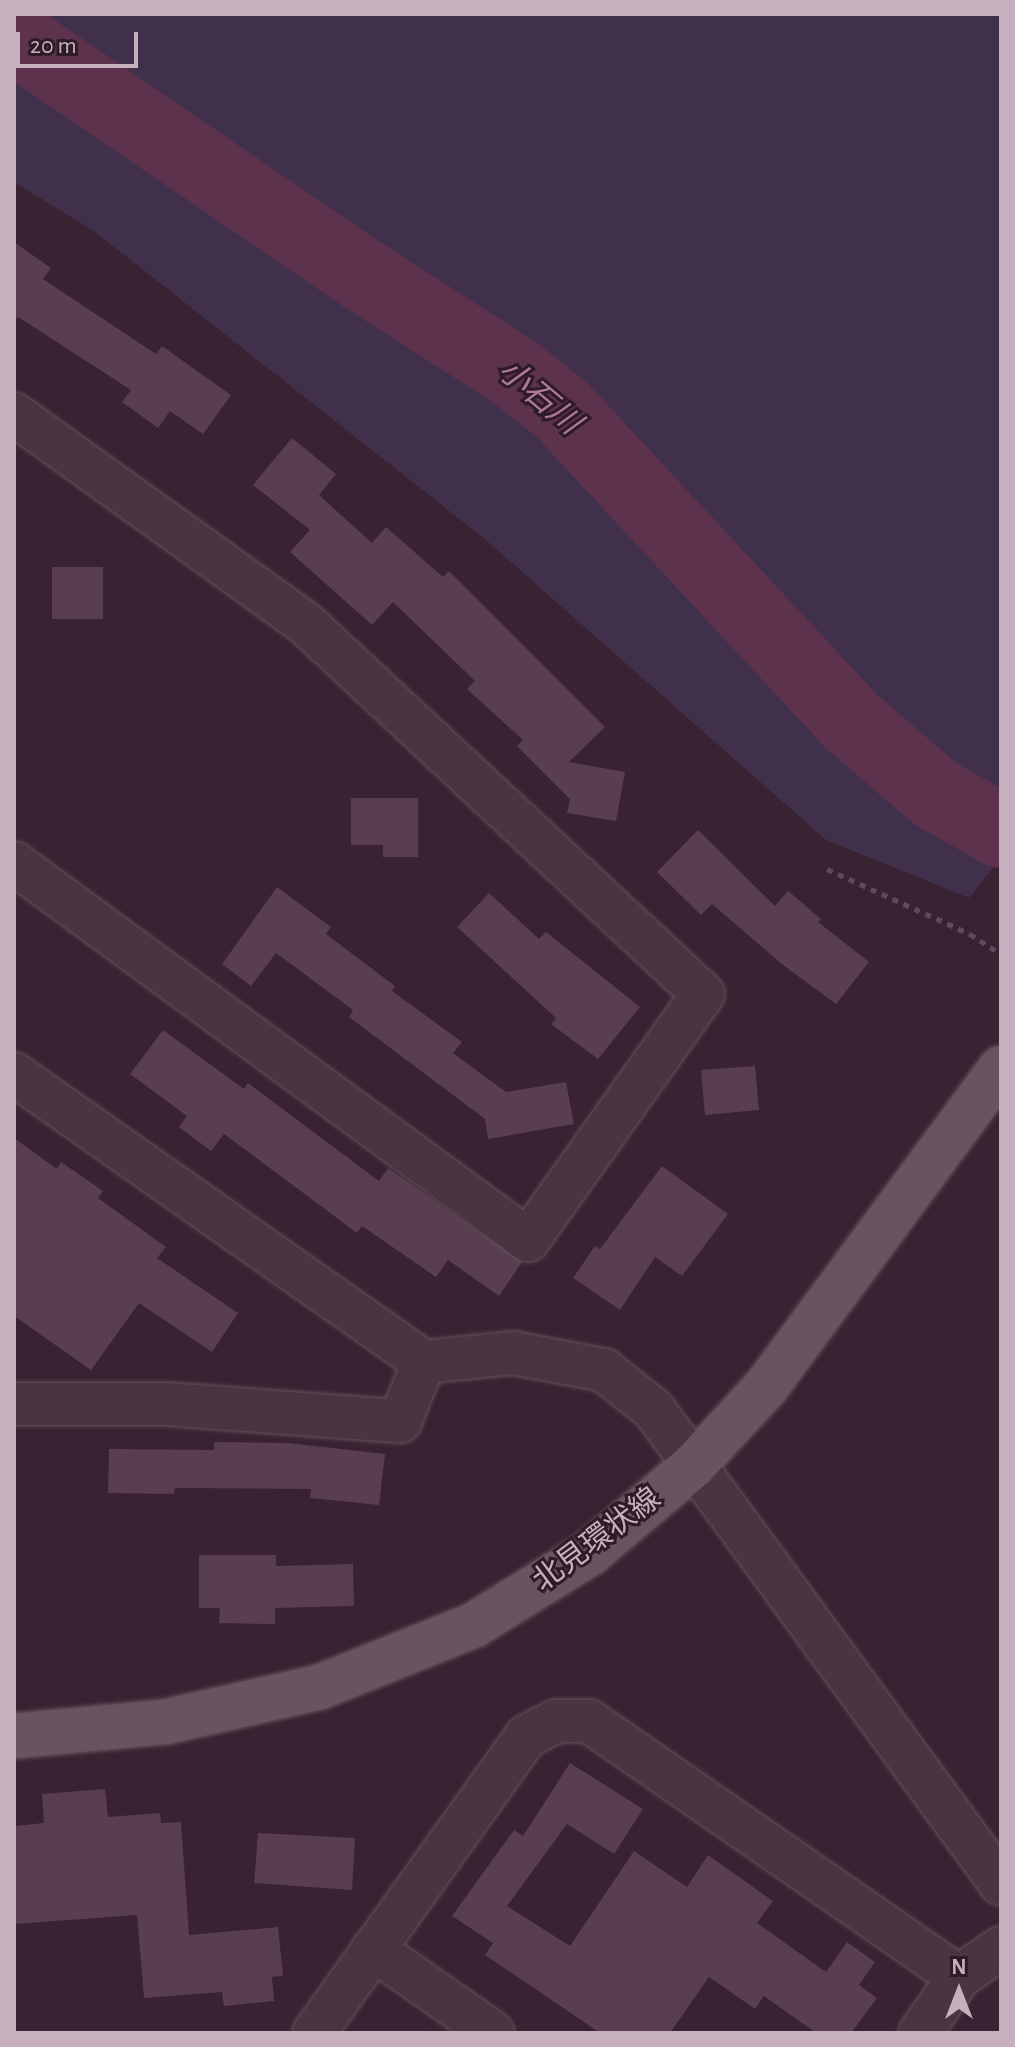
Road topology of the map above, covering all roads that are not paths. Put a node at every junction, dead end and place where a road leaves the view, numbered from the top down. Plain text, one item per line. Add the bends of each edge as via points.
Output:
1 (14, 414) edge
2 (14, 863) edge
3 (1001, 1068) edge
4 (14, 1074) edge
5 (424, 1362) junction
6 (14, 1404) edge
7 (693, 1466) junction
8 (14, 1736) edge
9 (1001, 1884) edge
10 (1001, 1948) edge
11 (373, 1949) junction
12 (959, 1977) junction
13 (314, 2033) edge
14 (493, 2033) edge
15 (920, 2033) edge

1 - 2 street via 305,623 703,994 528,1240
3 - 7 main road, 北見環状線 via 766,1387
4 - 5 street
5 - 6 street via 400,1421 166,1404
5 - 7 street via 513,1353 604,1370 654,1410
7 - 8 main road, 北見環状線 via 590,1553 474,1625 320,1687 165,1722
7 - 9 street
10 - 12 street
11 - 12 street via 527,1736 556,1721 589,1721
11 - 13 street
11 - 14 street
12 - 15 street

